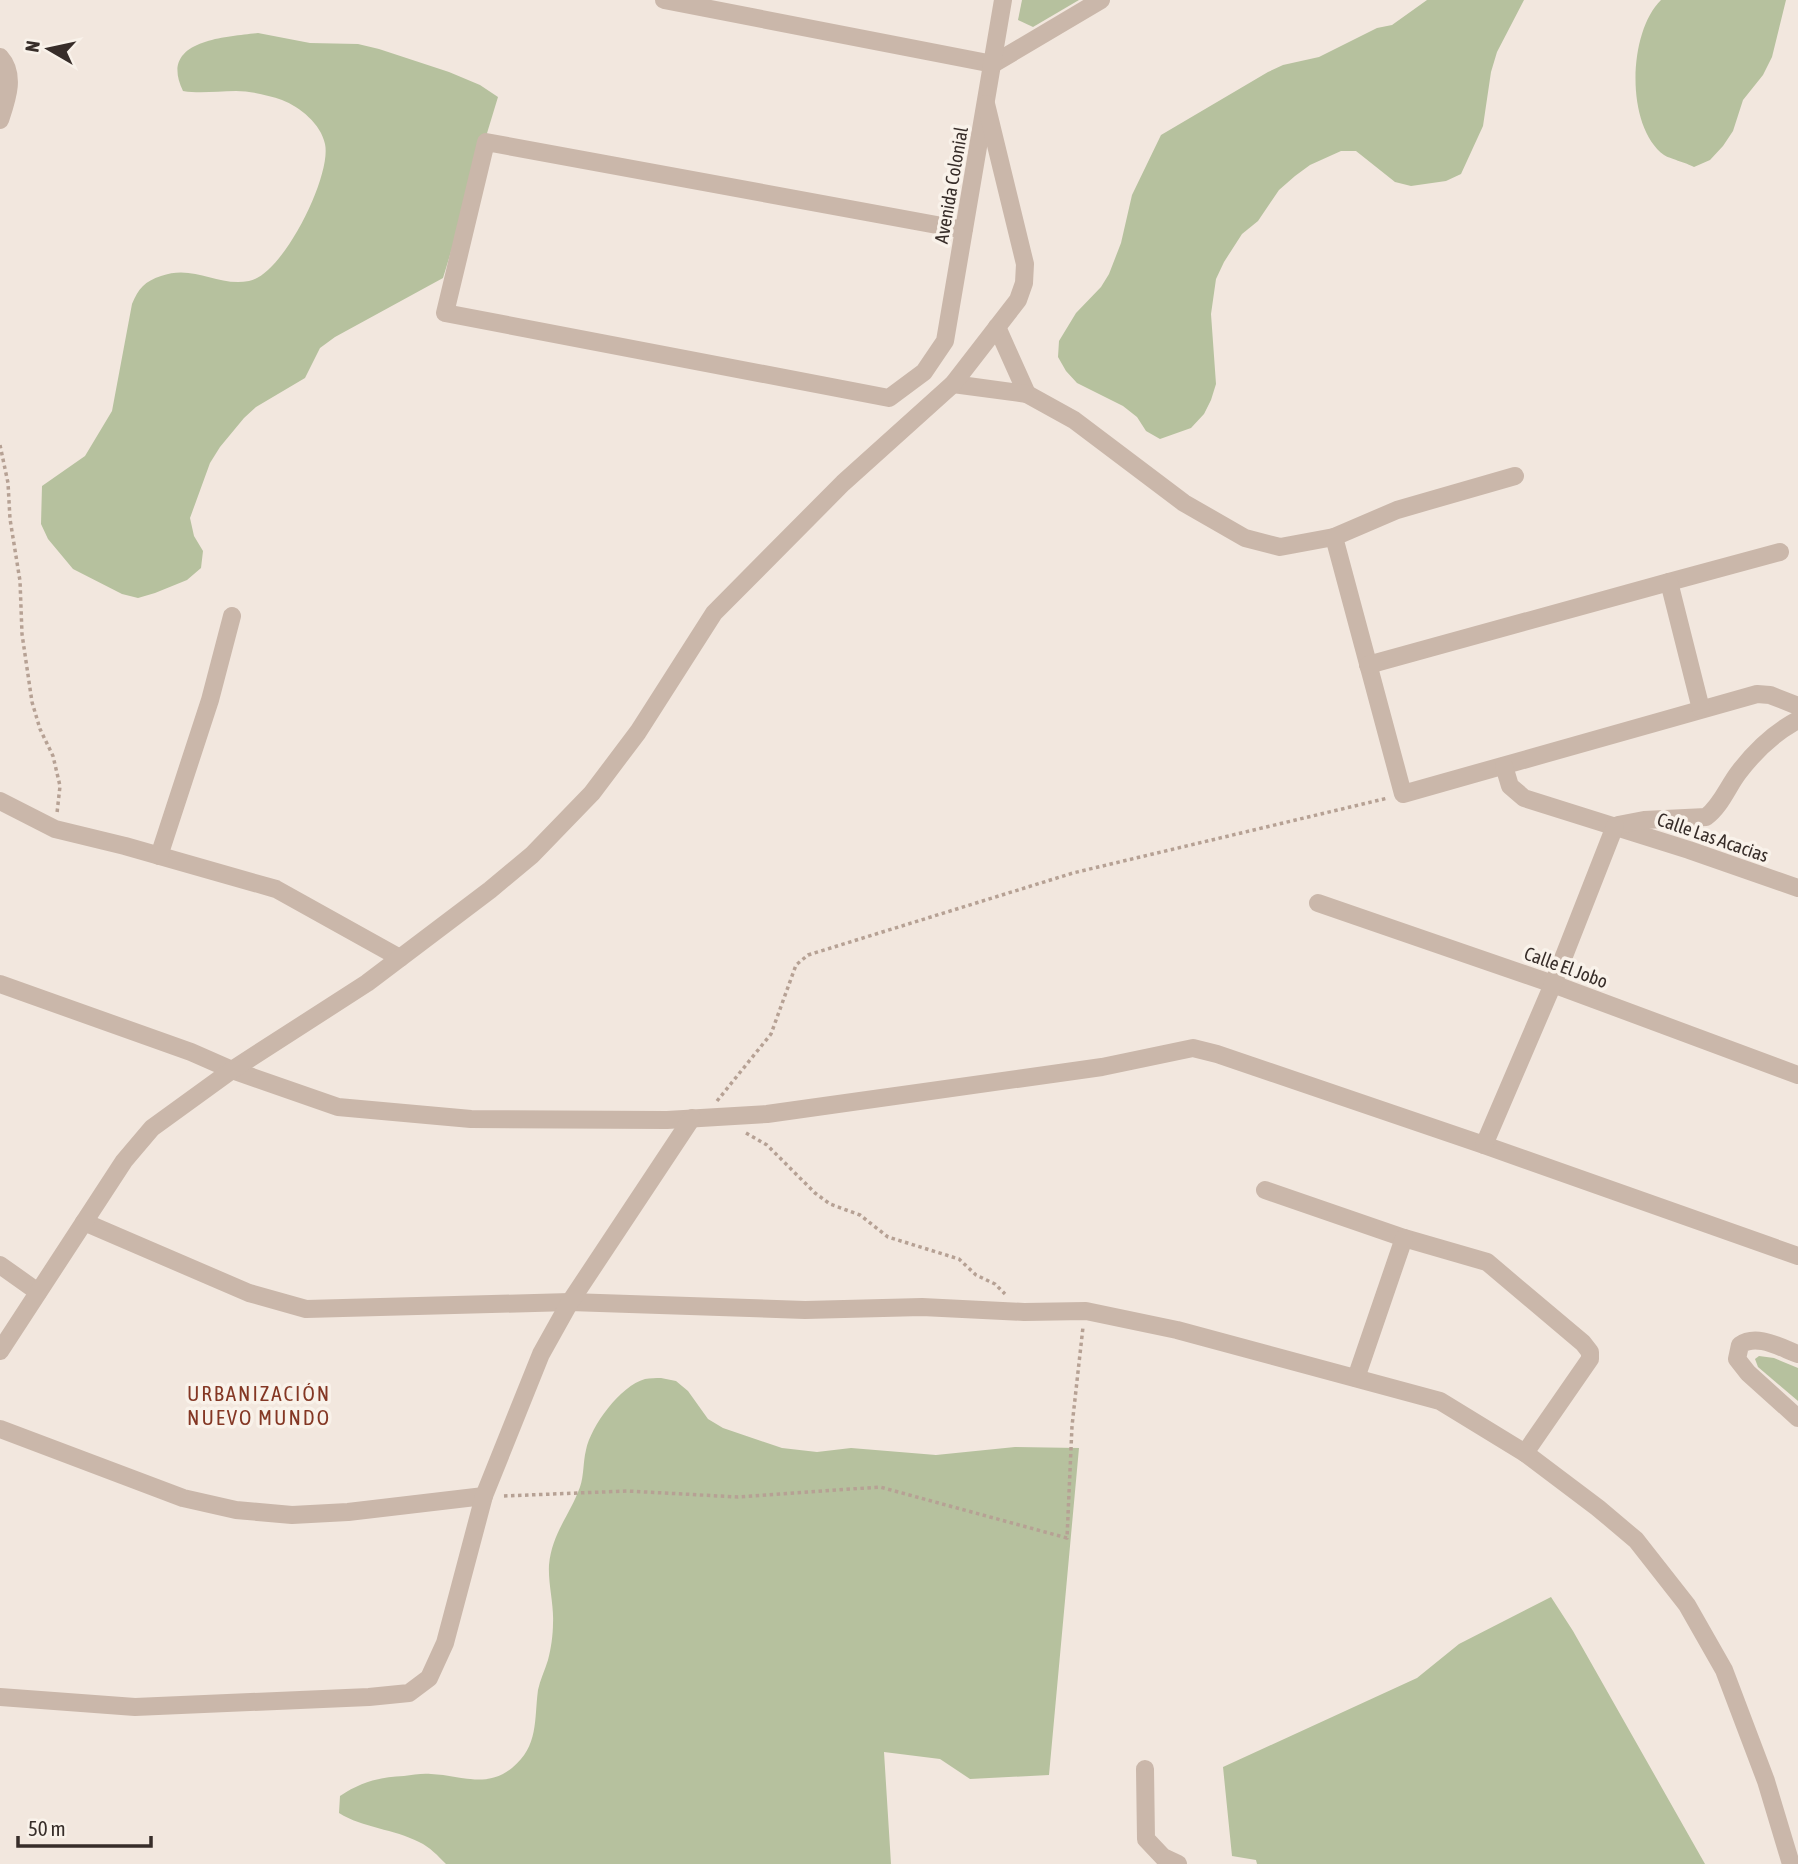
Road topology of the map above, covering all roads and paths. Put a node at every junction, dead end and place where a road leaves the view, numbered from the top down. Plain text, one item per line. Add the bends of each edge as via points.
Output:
1 (664, 0) edge
2 (1003, 0) edge
3 (1101, 0) edge
4 (0, 57) edge
5 (993, 64) junction
6 (986, 104) junction
7 (0, 120) edge
8 (964, 230) junction
9 (997, 327) junction
10 (953, 384) junction
11 (1027, 394) junction
12 (0, 445) edge
13 (1515, 476) dead end
14 (1334, 537) junction
15 (1780, 552) dead end
16 (1669, 582) junction
17 (232, 616) dead end
18 (1368, 665) junction
19 (1798, 706) edge
20 (1701, 709) junction
21 (1798, 720) edge
22 (1504, 766) junction
23 (1403, 794) junction
24 (0, 801) edge
25 (1615, 826) junction
26 (55, 829) junction
27 (159, 856) junction
28 (1798, 888) edge
29 (1318, 904) dead end
30 (400, 958) junction
31 (0, 984) edge
32 (1553, 984) junction
33 (232, 1070) junction
34 (1798, 1075) edge
35 (697, 1117) junction
36 (741, 1130) dead end
37 (1484, 1145) junction
38 (1265, 1190) dead end
39 (84, 1222) junction
40 (1404, 1238) junction
41 (1798, 1256) edge
42 (0, 1265) edge
43 (38, 1292) junction
44 (570, 1302) junction
45 (1086, 1311) junction
46 (1024, 1312) junction
47 (0, 1351) edge
48 (1798, 1354) edge
49 (1356, 1378) junction
50 (1798, 1418) edge
51 (0, 1429) edge
52 (1525, 1453) junction
53 (484, 1496) junction
54 (0, 1697) edge
55 (1145, 1769) dead end
56 (1178, 1864) edge
57 (1791, 1864) edge

1 - 5 street
2 - 5 street, Avenida Colonial
3 - 5 street
4 - 7 street via 8,71 9,94
5 - 6 street, Avenida Colonial
6 - 8 street, Avenida Colonial
6 - 9 street via 1025,264 1018,300
8 - 8 street, Avenida Colonial via 944,341 925,372 888,398 445,313 486,142
9 - 10 street
9 - 11 street
10 - 11 street
10 - 30 street via 843,483 714,614 600,783 532,855
11 - 14 street via 1074,420 1184,503 1245,538 1280,547
12 - 26 path via 32,702 54,756 60,786
13 - 14 street via 1397,510
14 - 18 street
15 - 16 street
16 - 18 street
16 - 20 street
17 - 27 street
18 - 23 street
19 - 20 street via 1757,694
20 - 22 street
21 - 25 street via 1763,744 1706,817
22 - 23 street
22 - 25 street, Calle Las Acacias via 1510,786 1524,798
23 - 35 path via 1073,873 808,955 796,965 771,1034
24 - 26 street
25 - 28 street, Calle Las Acacias
25 - 32 street
26 - 27 street
27 - 30 street via 276,889
29 - 32 street, Calle El Jobo
30 - 33 street
31 - 33 street
32 - 34 street, Calle El Jobo
32 - 37 street
33 - 35 street via 338,1107 374,1112 471,1119
33 - 39 street via 152,1128
35 - 37 street via 767,1114 1102,1068 1193,1048
35 - 44 street
36 - 46 path via 767,1145 830,1204 860,1215 888,1237 959,1259
37 - 41 street
38 - 40 street
39 - 43 street
39 - 44 street via 248,1293 306,1309
40 - 49 street
40 - 52 street via 1487,1262 1590,1352 1587,1365
42 - 43 street
43 - 47 street
44 - 46 street
44 - 53 street via 541,1354
45 - 46 street
45 - 49 street
45 - 53 path via 1073,1413 1067,1538 880,1487 738,1497 627,1491
48 - 50 street via 1747,1340 1740,1345 1737,1359
49 - 52 street via 1440,1401
51 - 53 street via 183,1498 236,1510 292,1515 348,1512
52 - 57 street via 1636,1540 1687,1605 1724,1670
53 - 54 street via 444,1643 429,1678 409,1693 135,1707
55 - 56 street via 1146,1839 1163,1857

